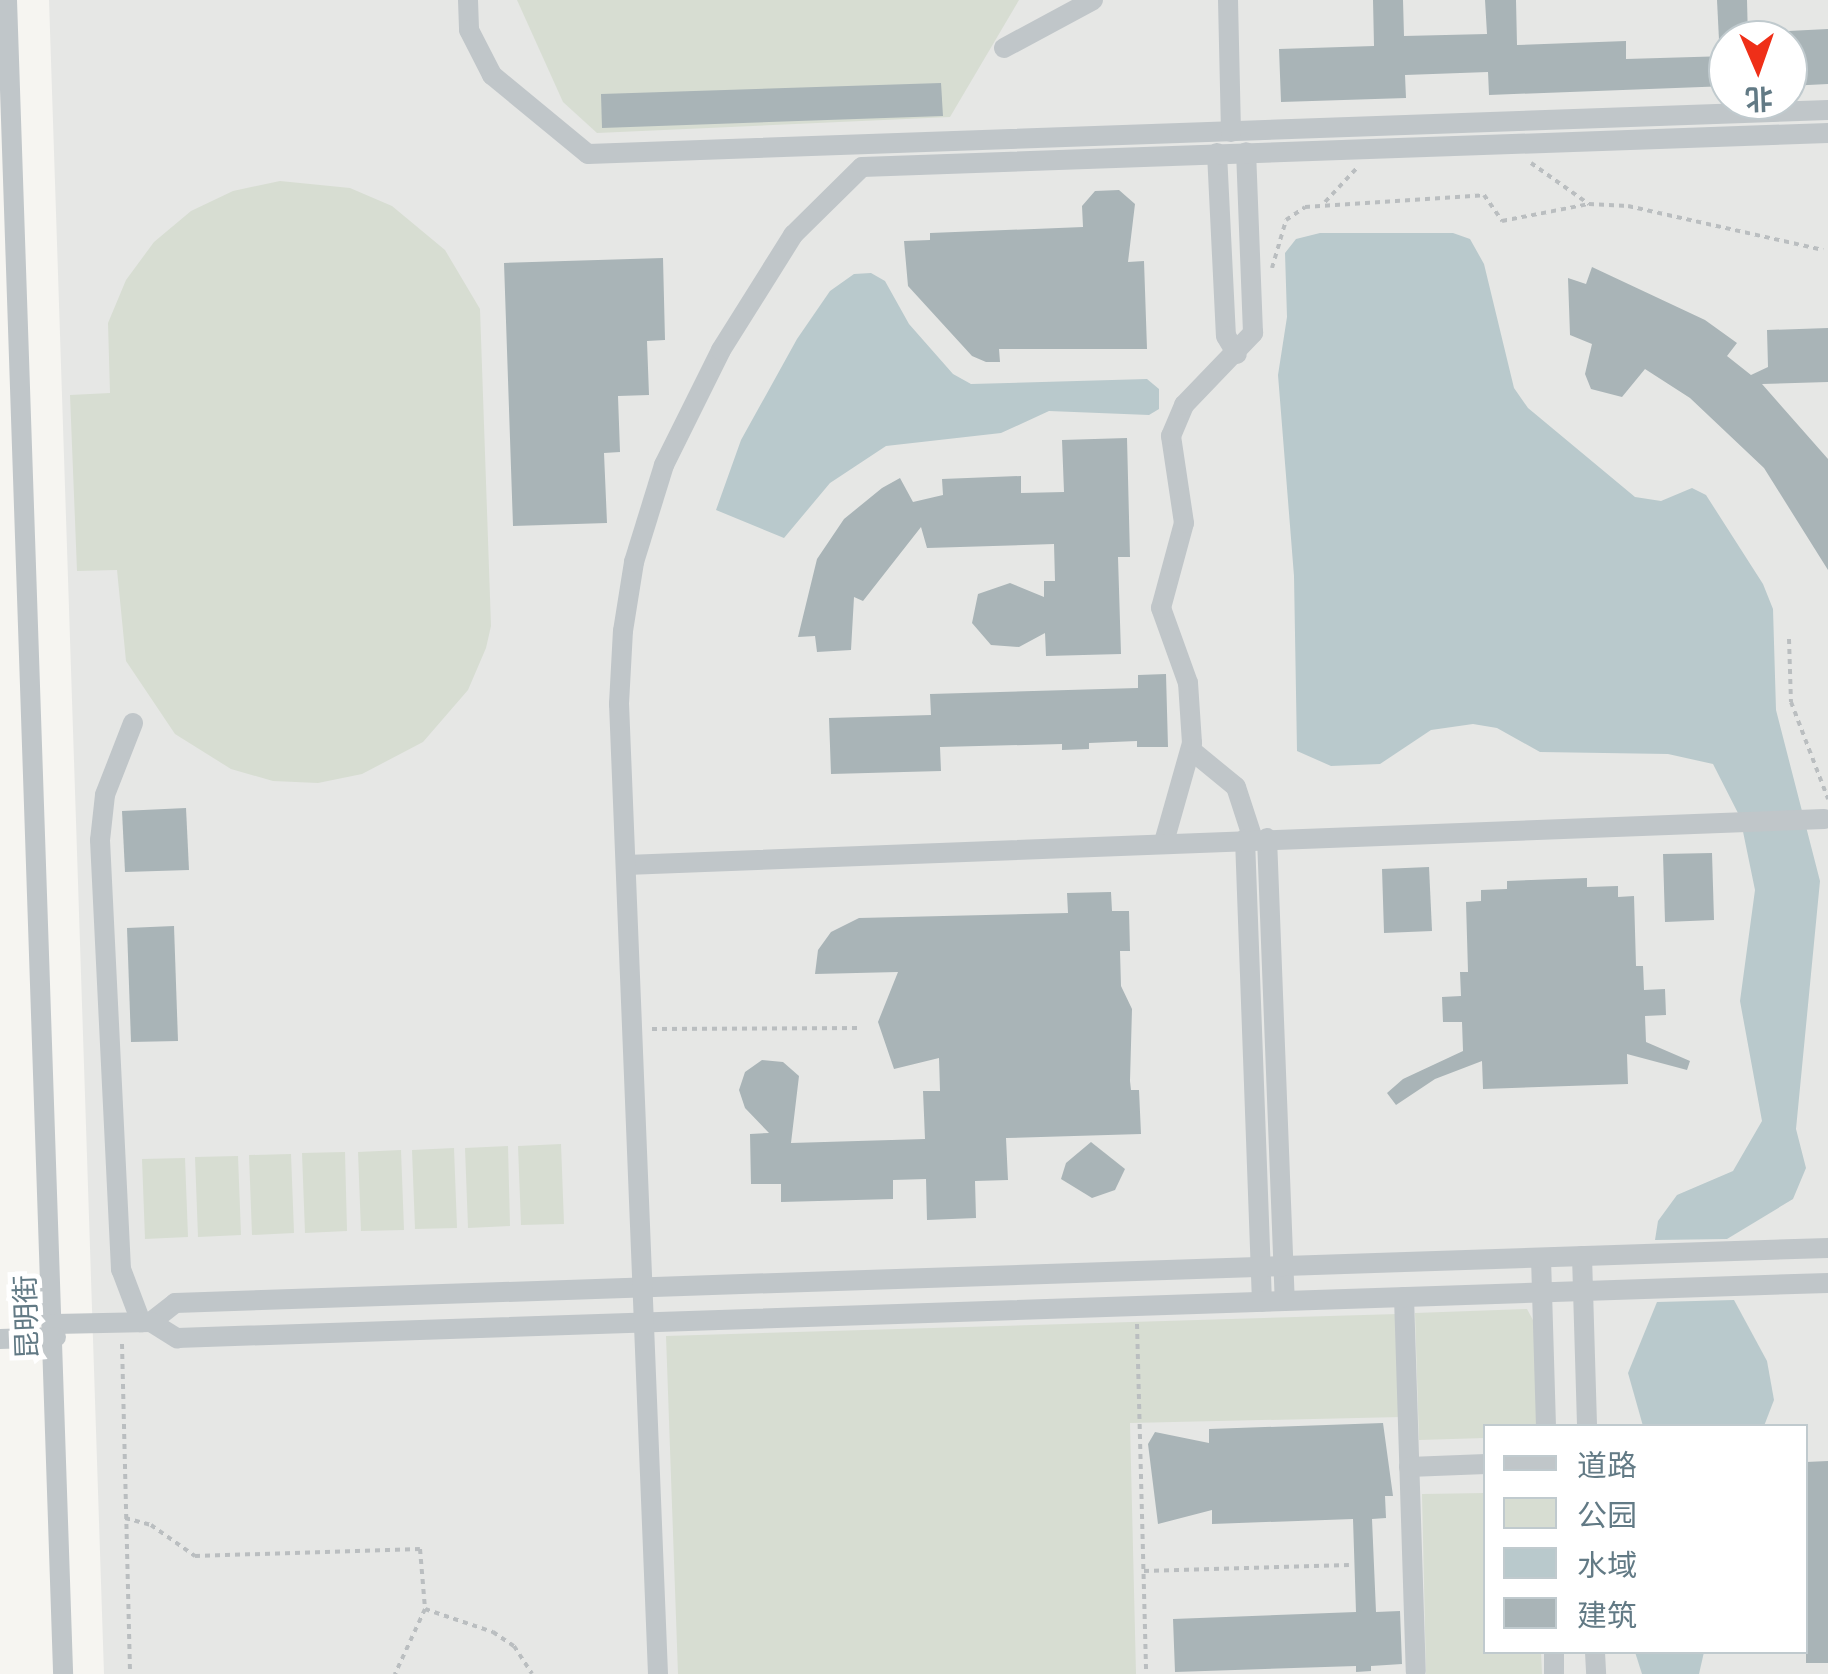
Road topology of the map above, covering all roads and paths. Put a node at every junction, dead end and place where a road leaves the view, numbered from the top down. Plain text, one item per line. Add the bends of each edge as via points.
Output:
1 (7, 0) edge
2 (468, 0) edge
3 (1093, 0) edge
4 (1228, 0) edge
5 (1004, 48) dead end
6 (1828, 110) edge
7 (1231, 132) junction
8 (1828, 133) edge
9 (1246, 152) junction
10 (1218, 153) junction
11 (1525, 159) dead end
12 (1361, 164) dead end
13 (1326, 202) junction
14 (1589, 204) junction
15 (1822, 250) dead end
16 (1270, 277) dead end
17 (1237, 354) junction
18 (1789, 639) dead end
19 (134, 723) dead end
20 (1191, 750) junction
21 (1826, 809) edge
22 (1255, 839) junction
23 (1164, 842) junction
24 (626, 865) junction
25 (862, 1028) dead end
26 (632, 1030) junction
27 (1828, 1248) edge
28 (1582, 1256) junction
29 (1540, 1258) junction
30 (1284, 1266) junction
31 (1261, 1267) junction
32 (1828, 1283) edge
33 (642, 1288) junction
34 (1542, 1292) junction
35 (1583, 1292) junction
36 (1404, 1297) junction
37 (1285, 1301) junction
38 (1262, 1302) junction
39 (1136, 1306) junction
40 (138, 1322) junction
41 (644, 1323) junction
42 (55, 1330) junction
43 (0, 1338) edge
44 (1546, 1424) edge
45 (1588, 1424) edge
46 (1483, 1464) edge
47 (1410, 1467) junction
48 (125, 1518) junction
49 (1349, 1565) dead end
50 (1144, 1571) junction
51 (426, 1609) junction
52 (1416, 1671) dead end
53 (63, 1674) edge
54 (130, 1674) edge
55 (395, 1674) edge
56 (532, 1674) edge
57 (658, 1674) edge
58 (1146, 1674) edge

1 - 42 street, 昆明街
2 - 7 street via 469,30 492,75 588,154
3 - 5 street
4 - 7 street
6 - 7 street
8 - 9 street
9 - 10 street
9 - 17 street via 1253,333
10 - 17 street via 1226,336
10 - 24 street via 862,167 808,216 700,388 642,529 620,668
11 - 14 path
12 - 13 path
13 - 14 path via 1484,195 1502,221
13 - 16 path via 1286,220
14 - 15 path via 1628,206
17 - 20 street via 1184,405 1171,436 1184,524 1162,608 1188,684
18 - 21 path via 1792,702
19 - 40 street via 105,795 100,840 121,1269
20 - 22 street via 1236,787
20 - 23 street
21 - 22 street via 1724,822
22 - 23 street
22 - 30 street
22 - 31 street
23 - 24 street
24 - 26 street
25 - 26 path
26 - 33 street
27 - 28 street
28 - 29 street
28 - 35 street
29 - 30 street
29 - 34 street
30 - 31 street
30 - 37 street
31 - 33 street
31 - 38 street
32 - 35 street
33 - 40 street via 176,1303
33 - 41 street
34 - 35 street
34 - 36 street
34 - 44 street
35 - 45 street
36 - 37 street
36 - 47 street
37 - 38 street
38 - 39 street
39 - 41 street
39 - 50 path
40 - 41 street via 177,1338
40 - 42 street
40 - 48 path
41 - 57 street
42 - 43 street
42 - 53 street, 昆明街
46 - 47 street
47 - 52 street
48 - 51 path via 151,1525 196,1556 420,1549
48 - 54 path
49 - 50 path
50 - 58 path
51 - 55 path
51 - 56 path via 494,1632 514,1646

